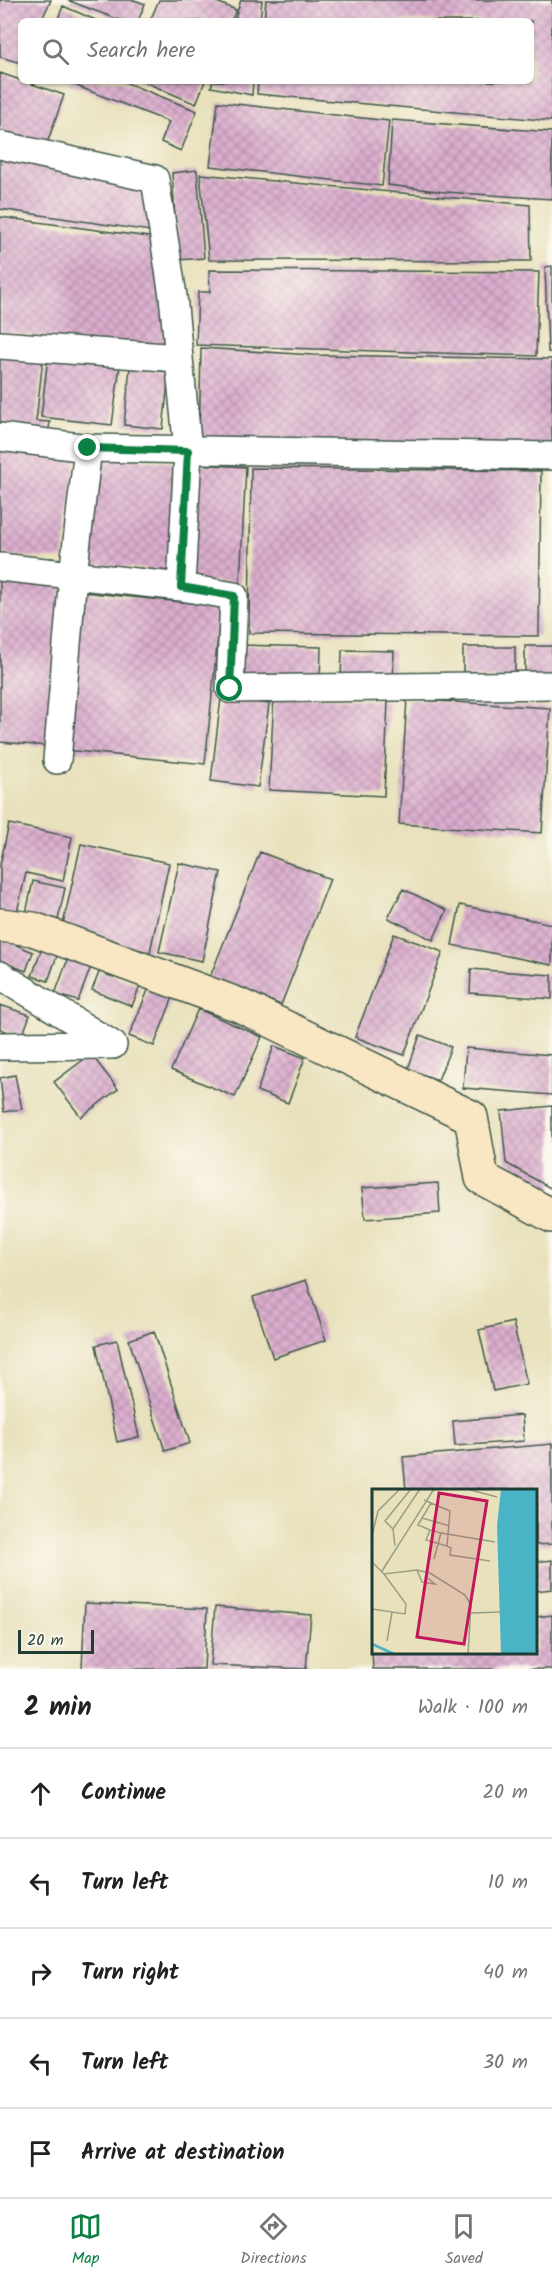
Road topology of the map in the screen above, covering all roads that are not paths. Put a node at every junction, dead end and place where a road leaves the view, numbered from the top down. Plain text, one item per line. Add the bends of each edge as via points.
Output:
1 (0, 144) edge
2 (0, 345) edge
3 (178, 358) junction
4 (0, 437) edge
5 (88, 448) junction
6 (188, 451) junction
7 (552, 456) edge
8 (0, 567) edge
9 (73, 575) junction
10 (181, 587) junction
11 (552, 686) edge
12 (57, 760) dead end
13 (0, 925) edge
14 (0, 975) edge
15 (0, 1046) edge
16 (552, 1216) edge

1 - 3 street via 155,179
2 - 3 street
3 - 6 street
4 - 5 street
5 - 6 street
5 - 9 street
6 - 7 street
6 - 10 street
8 - 9 street
9 - 10 street
9 - 12 street
10 - 11 street via 234,596 230,689
13 - 16 street via 33,929 239,1005 471,1117 482,1178
14 - 15 street via 112,1045

